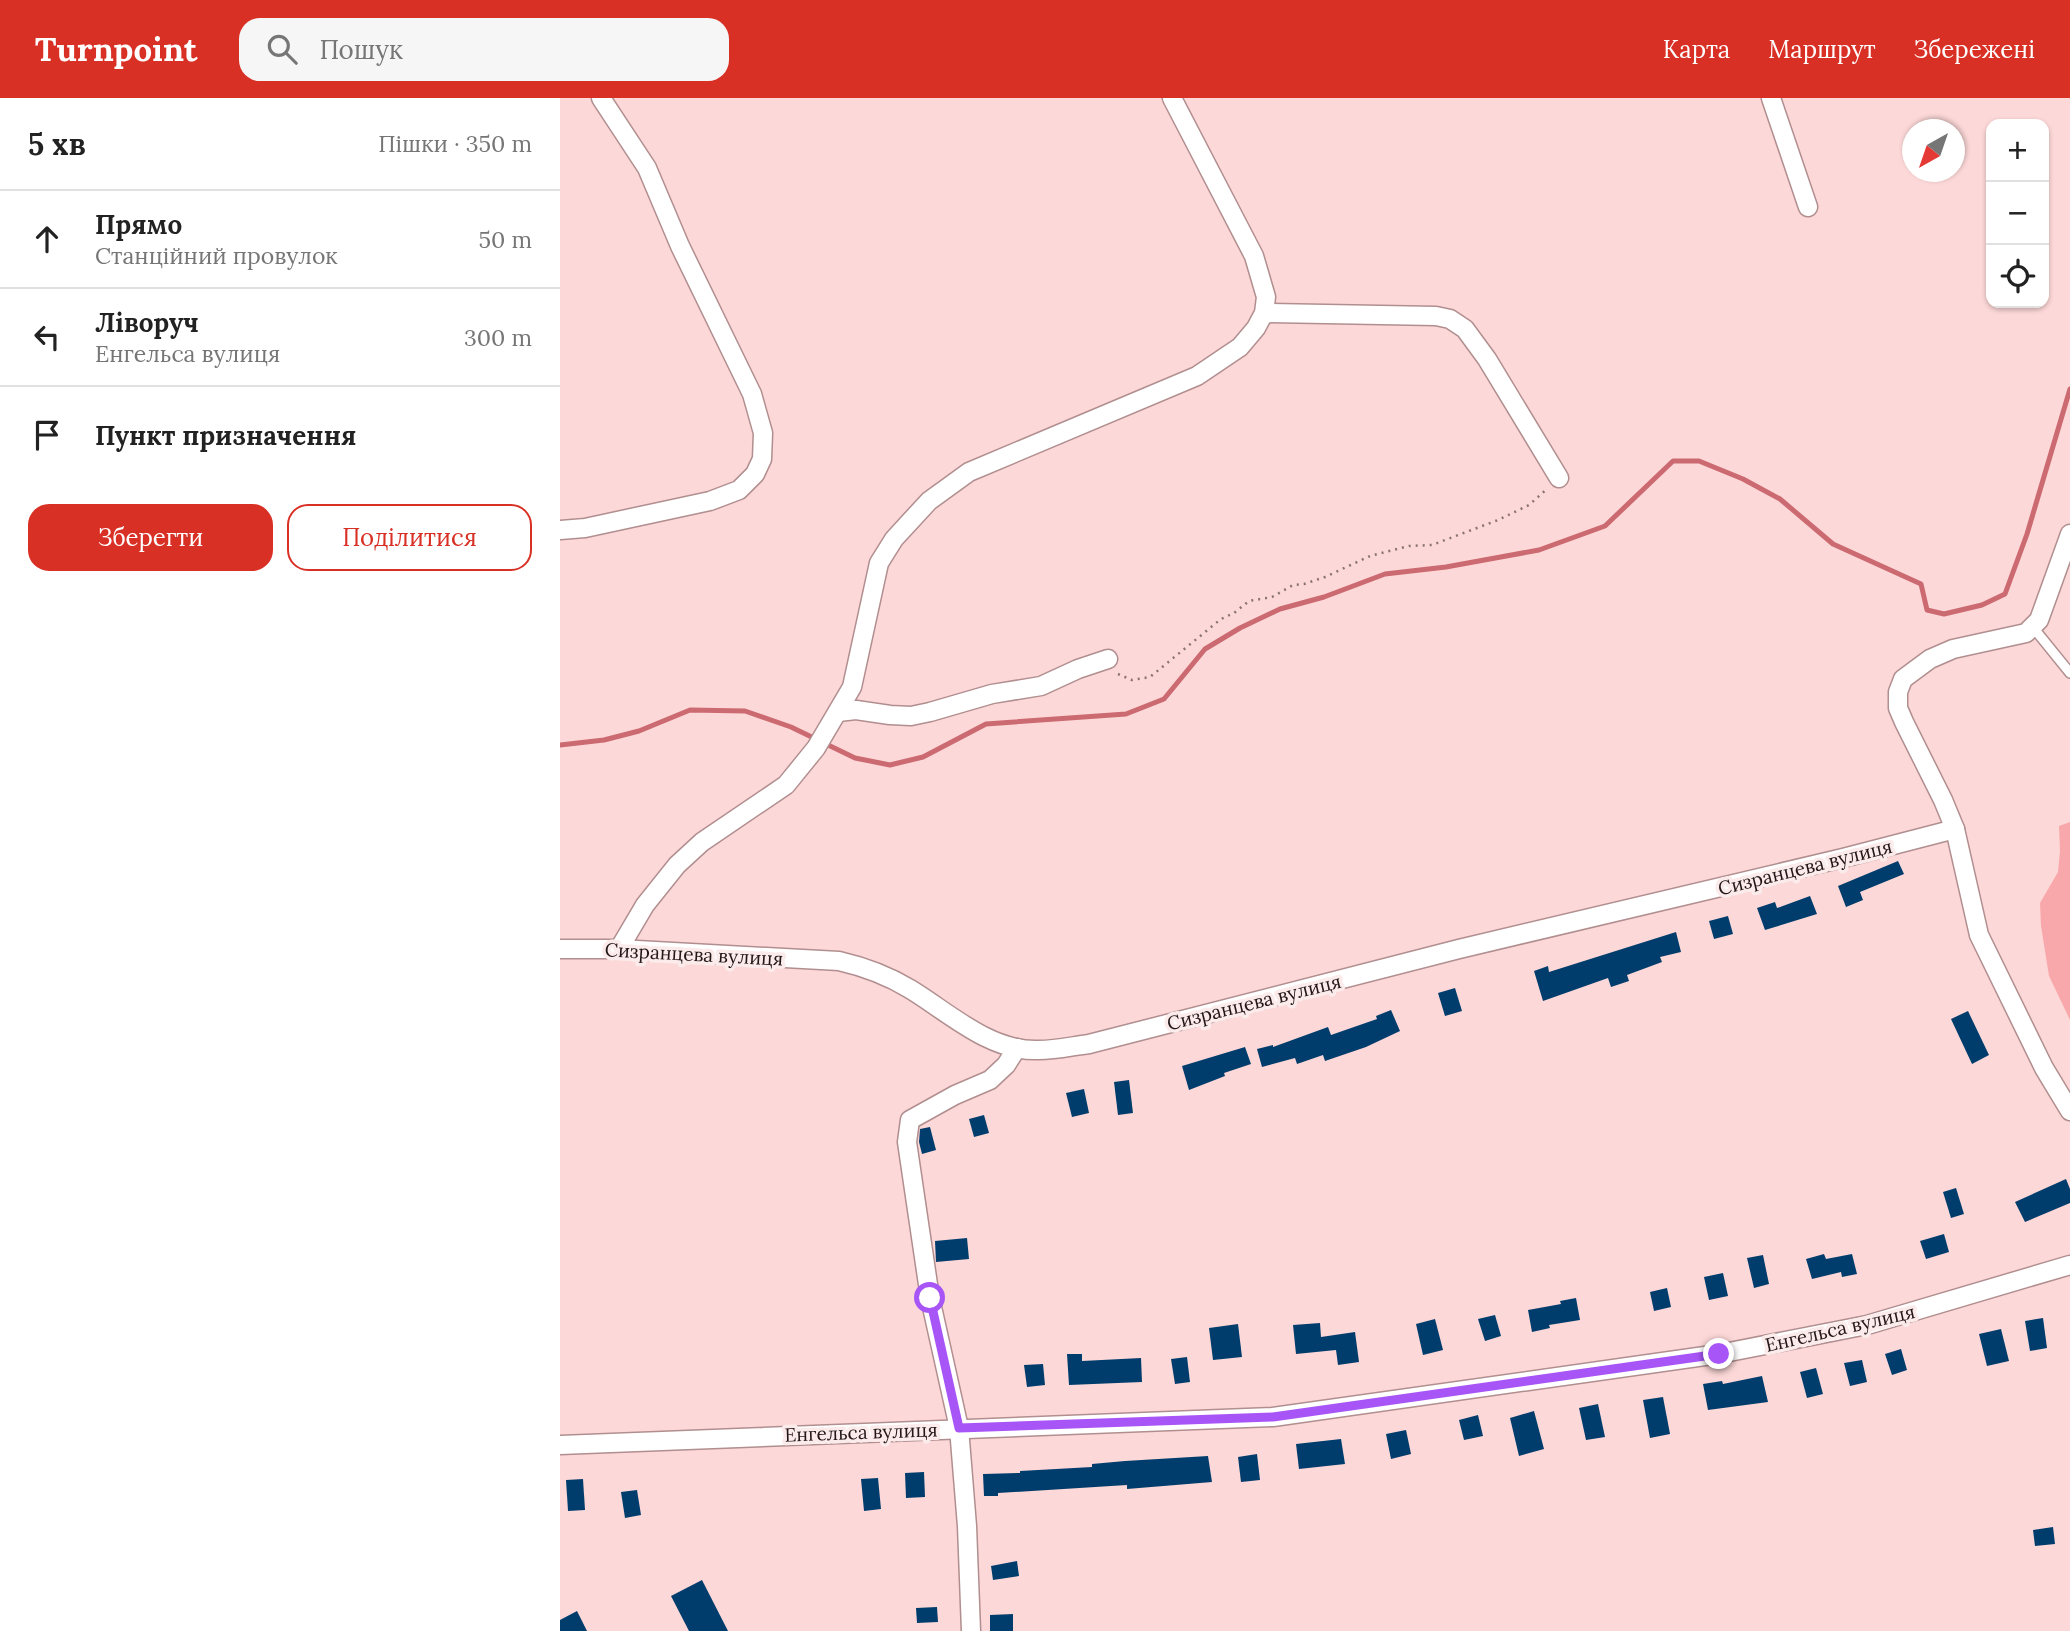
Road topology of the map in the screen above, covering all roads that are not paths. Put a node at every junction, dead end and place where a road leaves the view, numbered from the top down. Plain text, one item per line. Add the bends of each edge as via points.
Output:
1 (601, 98) edge
2 (1172, 98) edge
3 (1771, 98) edge
4 (1808, 207) dead end
5 (1264, 313) junction
6 (1559, 478) road end
7 (560, 530) edge
8 (2070, 534) edge
9 (2032, 626) junction
10 (1108, 659) road end
11 (2070, 673) edge
12 (838, 712) junction
13 (1955, 829) junction
14 (560, 949) edge
15 (619, 949) junction
16 (1017, 1048) junction
17 (2070, 1111) edge
18 (2070, 1265) edge
19 (959, 1428) junction
20 (560, 1445) edge
21 (971, 1631) edge

1 - 7 street via 647,168 752,394 764,433 762,459 739,490 710,501
2 - 5 street via 1254,256 1266,297
3 - 4 street
5 - 6 street via 1450,319 1465,329 1487,359
5 - 12 street via 1240,347 1197,376 969,472 929,501 879,563 852,687
8 - 9 street via 2039,620
9 - 11 lane
9 - 13 street via 2026,633 1930,659 1903,679 1898,692 1898,708 1912,742
10 - 12 street via 1041,686 921,714
12 - 15 street via 786,785 702,842 677,865 640,912
13 - 16 street, Сизранцева вулиця via 1089,1044
13 - 17 street via 1979,934 2043,1069
14 - 15 street, Сизранцева вулиця
15 - 16 street, Сизранцева вулиця via 839,961 874,970 957,1021
16 - 19 street via 990,1080 911,1121 907,1142 930,1298
18 - 19 street, Енгельса вулиця via 1867,1325 1719,1354 1273,1417
19 - 20 street, Енгельса вулиця
19 - 21 street

